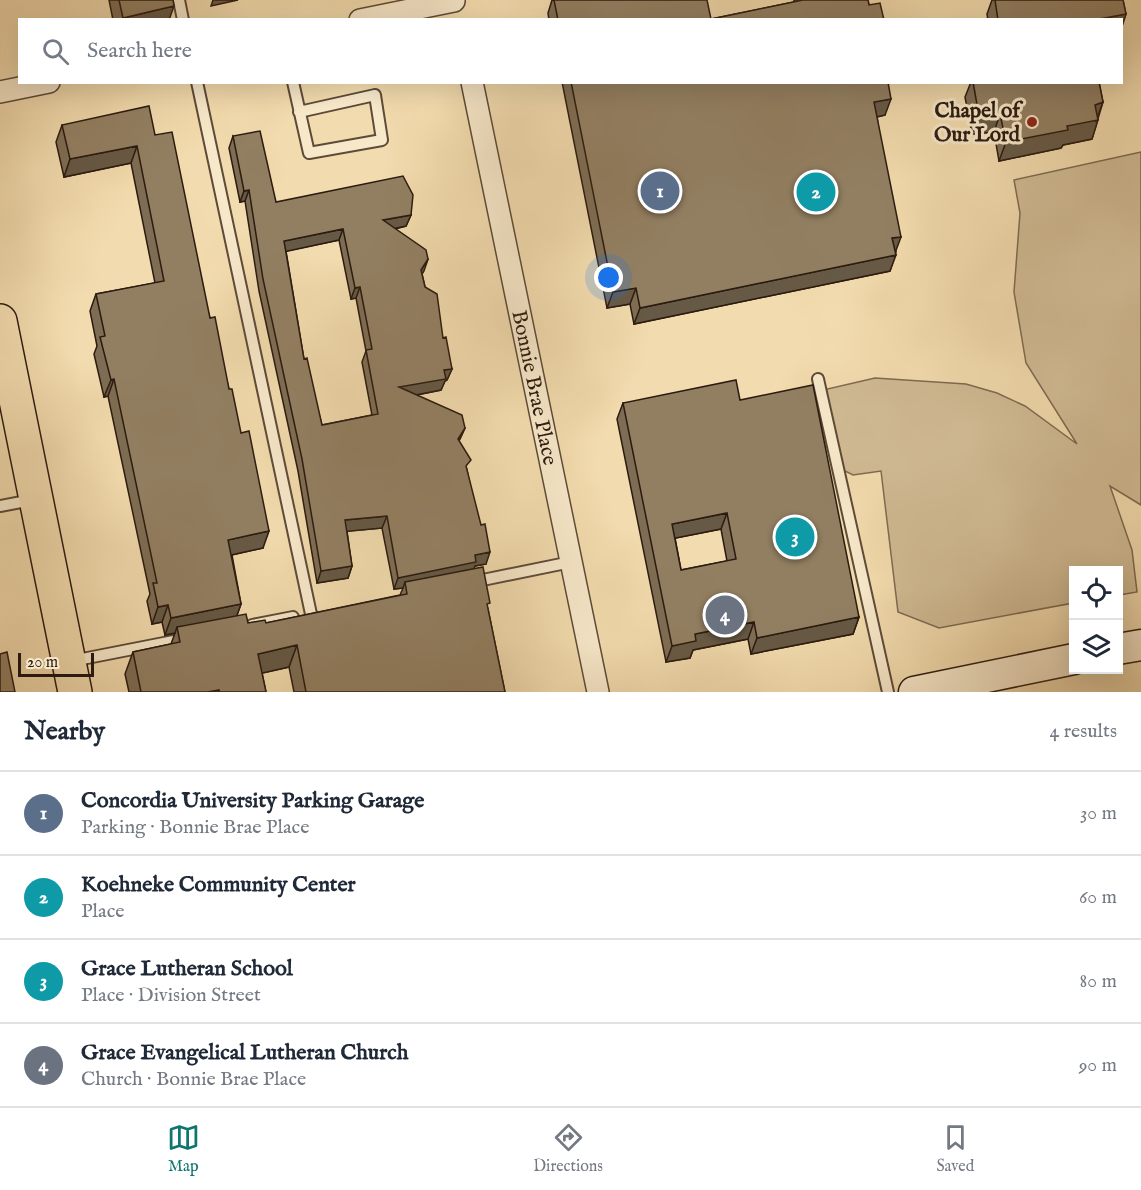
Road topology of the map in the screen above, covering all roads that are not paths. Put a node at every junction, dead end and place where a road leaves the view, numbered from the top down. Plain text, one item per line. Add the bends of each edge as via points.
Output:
1 (179, 0) edge
2 (454, 0) edge
3 (183, 18) edge
4 (369, 18) edge
5 (458, 18) edge
6 (40, 84) edge
7 (197, 84) edge
8 (293, 84) edge
9 (471, 84) edge
10 (2, 92) edge
11 (299, 112) junction
12 (0, 321) edge
13 (818, 379) dead end
14 (7, 388) edge
15 (36, 499) junction
16 (0, 506) edge
17 (571, 562) junction
18 (459, 585) edge
19 (244, 627) edge
20 (199, 636) edge
21 (1141, 645) edge
22 (1123, 648) edge
23 (1069, 660) edge
24 (72, 677) edge
25 (598, 692) edge
26 (888, 692) edge
27 (914, 692) edge

1 - 3 lane
2 - 4 street
2 - 5 street
6 - 10 street
7 - 19 lane via 316,613
8 - 11 lane
9 - 17 street, Bonnie Brae Place
11 - 11 lane via 309,153 382,140 375,95
12 - 14 main road
13 - 26 lane
14 - 15 main road
15 - 16 lane
15 - 24 main road
17 - 18 lane
17 - 25 street, Bonnie Brae Place
20 - 24 lane
21 - 22 street
23 - 27 street

